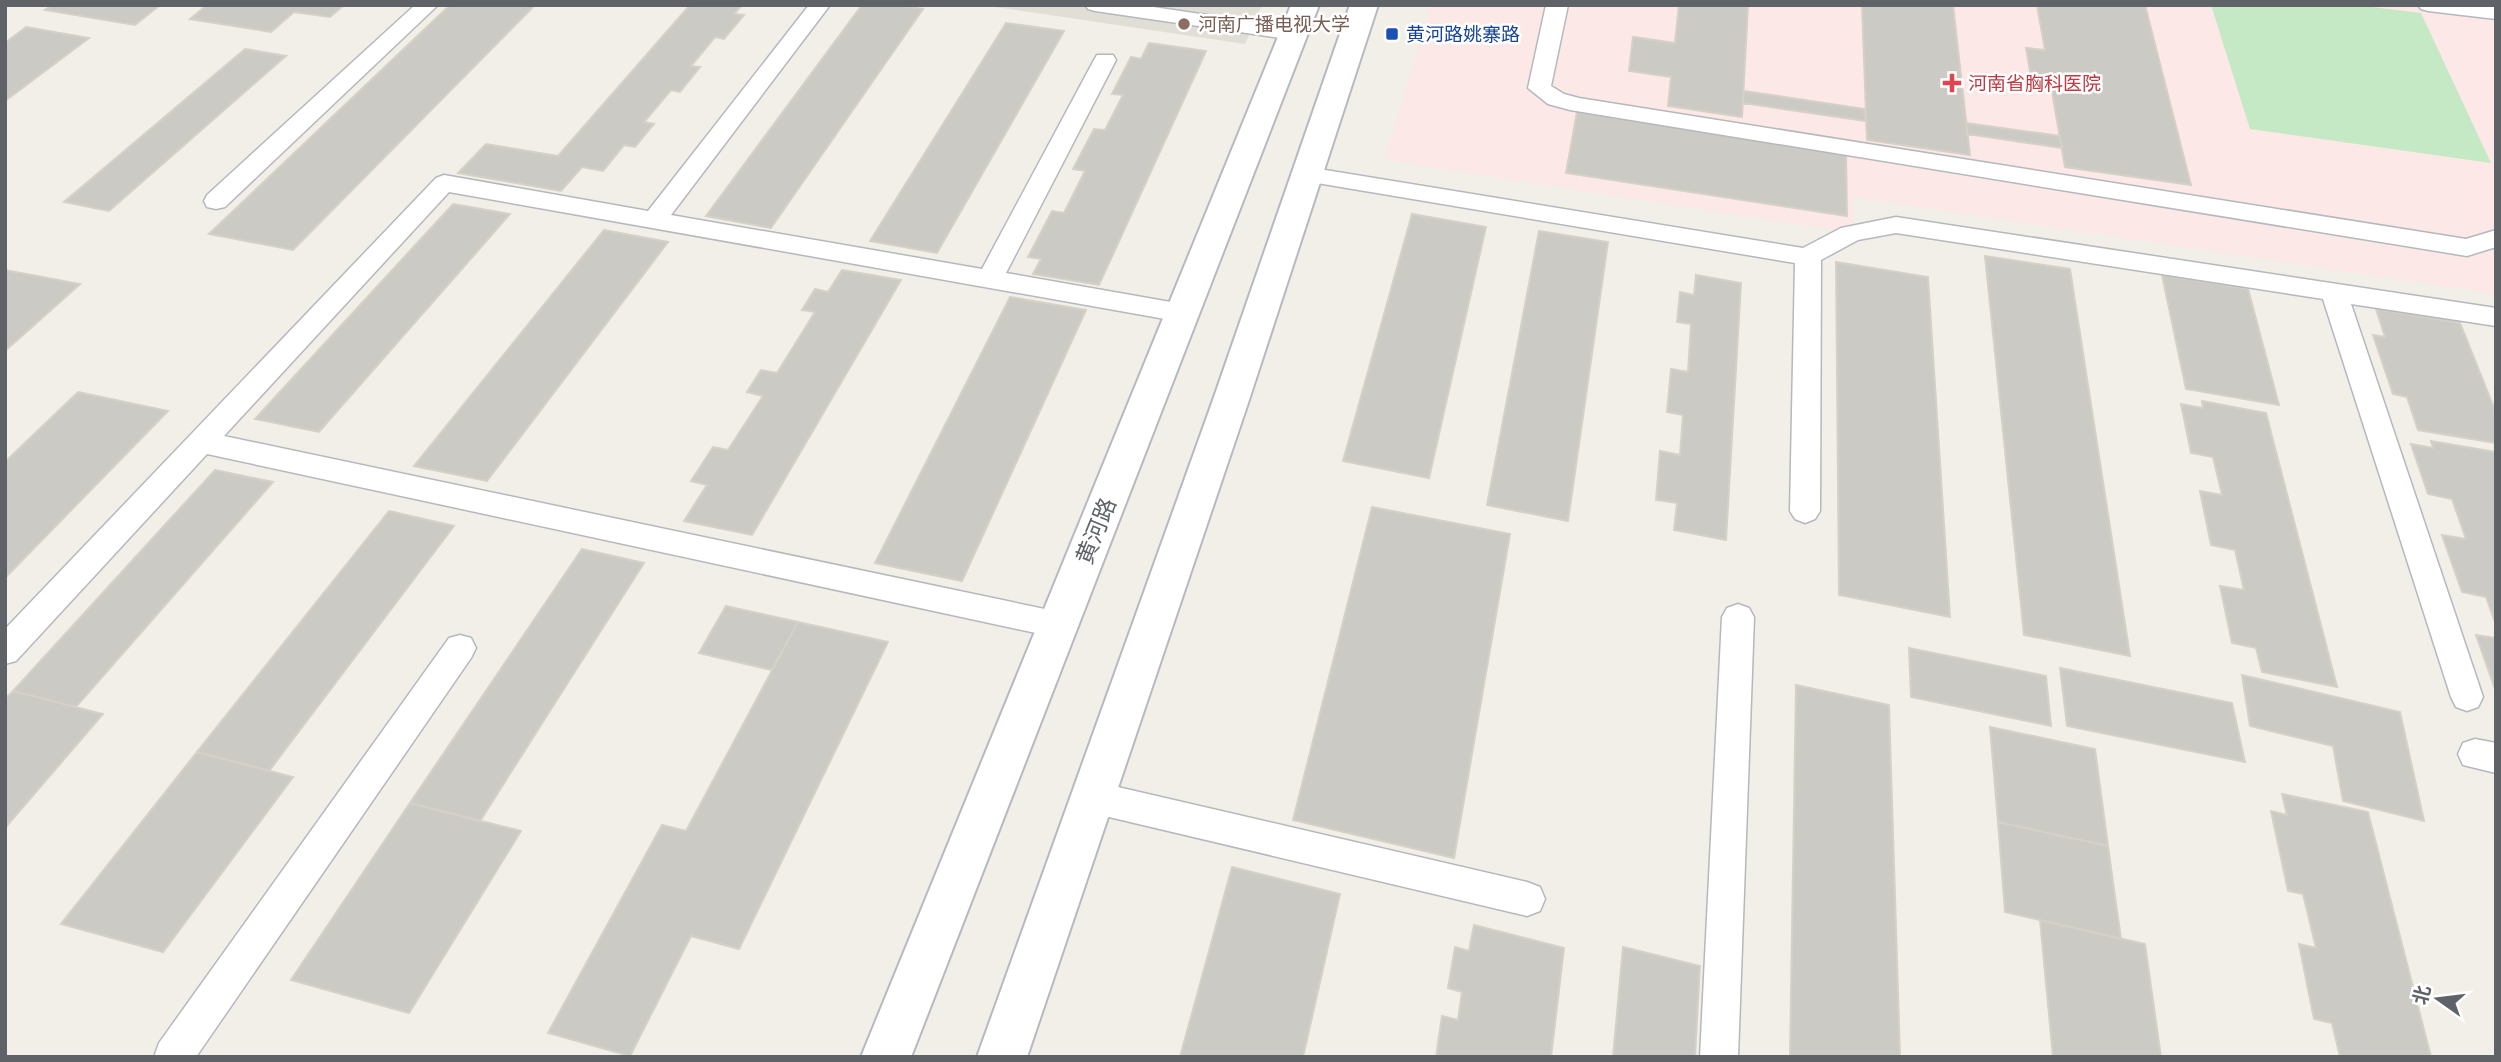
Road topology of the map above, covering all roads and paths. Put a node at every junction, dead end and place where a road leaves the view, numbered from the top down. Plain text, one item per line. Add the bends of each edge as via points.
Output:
1 (428, 5) edge
2 (820, 5) edge
3 (1094, 5) edge
4 (1364, 5) edge
5 (1557, 5) edge
6 (2428, 5) edge
7 (2496, 13) edge
8 (1299, 20) edge
9 (1105, 60) dead end
10 (1307, 175) junction
11 (216, 201) dead end
12 (654, 220) junction
13 (2496, 238) edge
14 (1808, 257) junction
15 (990, 279) junction
16 (2334, 292) junction
17 (1182, 313) junction
18 (2496, 317) edge
19 (202, 442) junction
20 (1805, 511) dead end
21 (1738, 617) dead end
22 (1059, 625) junction
23 (460, 648) dead end
24 (5, 651) edge
25 (2467, 697) dead end
26 (1092, 797) junction
27 (1527, 898) dead end
28 (173, 1057) edge
29 (886, 1057) edge
30 (1002, 1057) edge
31 (1719, 1057) edge

1 - 11 lane
2 - 12 lane
3 - 8 lane
4 - 10 main road
5 - 13 lane via 1539,88 1578,105 2467,248
6 - 7 lane
8 - 17 main road, 黄河路
9 - 15 lane
10 - 14 lane
10 - 26 main road
12 - 15 lane
12 - 19 lane via 444,183
14 - 16 lane via 1826,242 1864,229 1896,225
14 - 20 lane
15 - 17 lane
16 - 18 lane
16 - 25 lane
17 - 22 main road, 黄河路
19 - 22 lane
19 - 24 lane
21 - 31 lane
22 - 29 main road, 黄河路
23 - 28 lane
26 - 27 lane
26 - 30 main road

